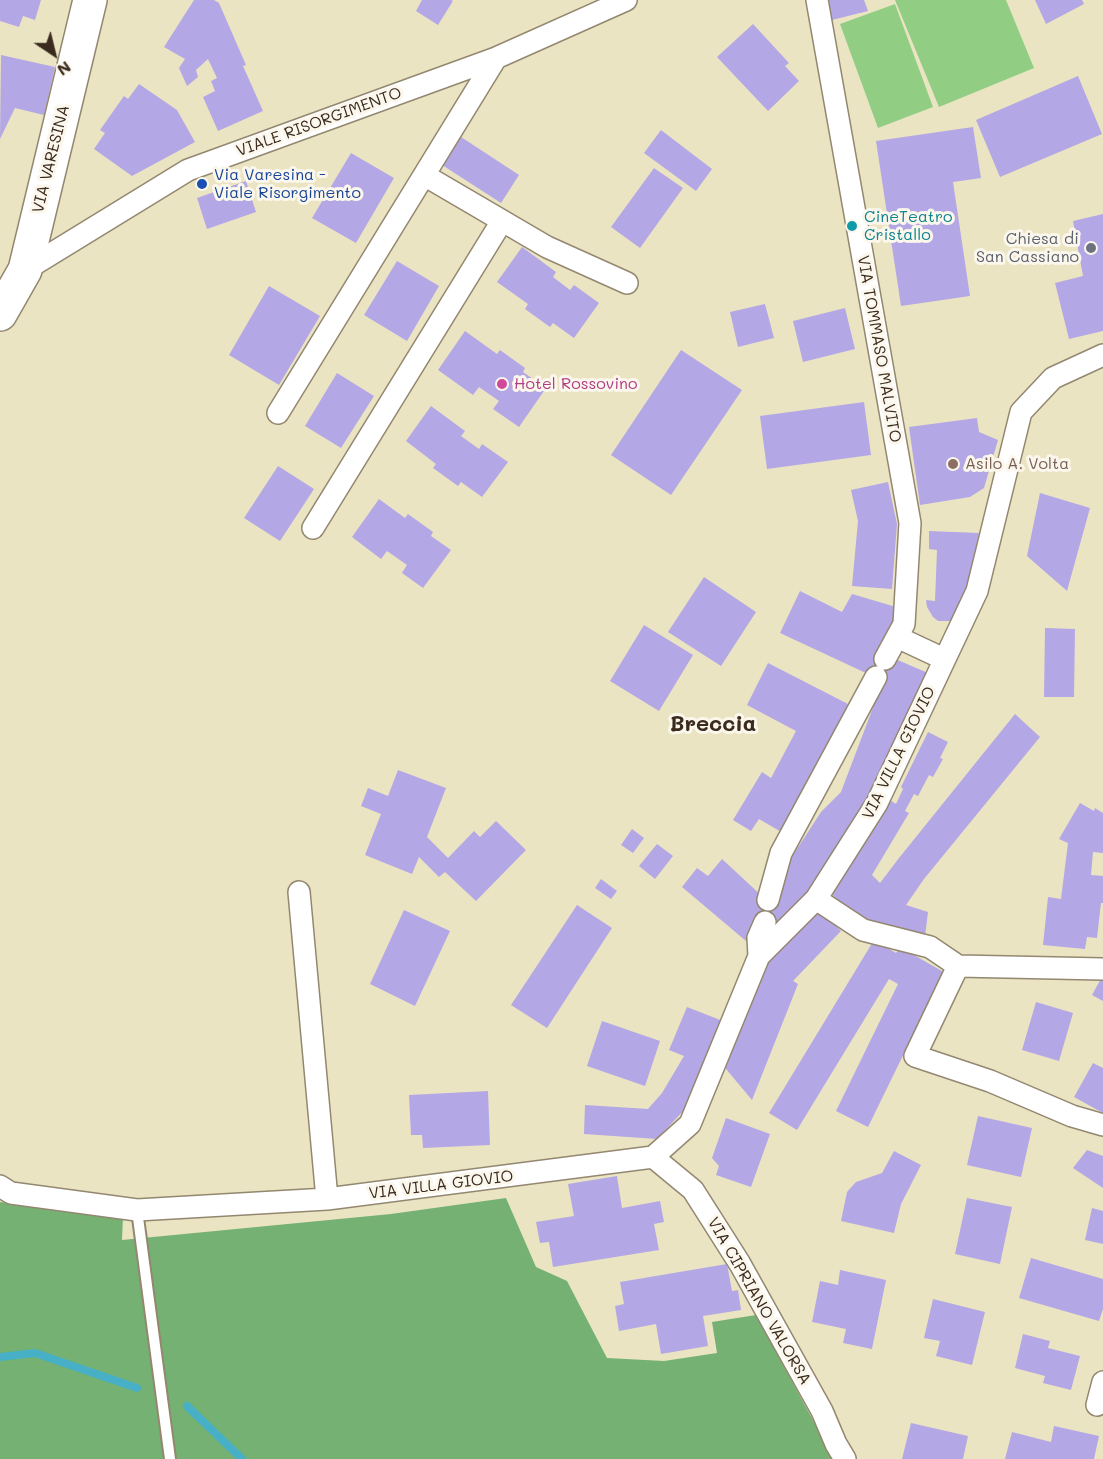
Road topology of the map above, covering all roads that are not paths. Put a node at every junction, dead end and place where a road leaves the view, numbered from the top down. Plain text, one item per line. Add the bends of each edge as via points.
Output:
1 (90, 0) edge
2 (626, 0) edge
3 (817, 0) edge
4 (496, 58) junction
5 (424, 175) junction
6 (502, 221) junction
7 (25, 270) junction
8 (627, 283) dead end
9 (0, 314) edge
10 (1103, 355) edge
11 (278, 413) dead end
12 (312, 528) dead end
13 (897, 637) junction
14 (944, 659) junction
15 (299, 892) dead end
16 (816, 899) junction
17 (768, 900) dead end
18 (765, 922) dead end
19 (759, 956) junction
20 (957, 966) junction
21 (1103, 969) edge
22 (1103, 1125) edge
23 (653, 1157) junction
24 (0, 1186) edge
25 (327, 1199) junction
26 (137, 1210) junction
27 (1103, 1382) edge
28 (1097, 1405) dead end
29 (170, 1459) edge
30 (845, 1459) edge

1 - 7 main road, VIA VARESINA
2 - 4 street, VIALE RISORGIMENTO
3 - 13 street, VIA TOMMASO MALVITO via 910,523 904,624
4 - 5 street
4 - 7 street, VIALE RISORGIMENTO via 188,170
5 - 6 street
5 - 11 street
6 - 8 street via 547,247
6 - 12 street
7 - 9 main road, VIA VARESINA
10 - 14 street, VIA VILLA GIOVIO via 1053,378 1021,412 977,591
13 - 14 street
13 - 17 street, VIA TOMMASO MALVITO via 781,853
14 - 16 street, VIA VILLA GIOVIO via 877,803
15 - 25 street
16 - 19 street, VIA VILLA GIOVIO
16 - 20 street via 863,930 930,947
18 - 19 street, VIA VILLA GIOVIO via 758,938
19 - 23 street, VIA VILLA GIOVIO via 690,1124
20 - 21 street
20 - 22 street via 915,1056
23 - 25 street, VIA VILLA GIOVIO
23 - 30 street, VIA CIPRIANO VALORSA via 693,1190 705,1208 822,1411
24 - 26 street, VIA VILLA GIOVIO via 11,1194
25 - 26 street, VIA VILLA GIOVIO
26 - 29 lane
27 - 28 street

